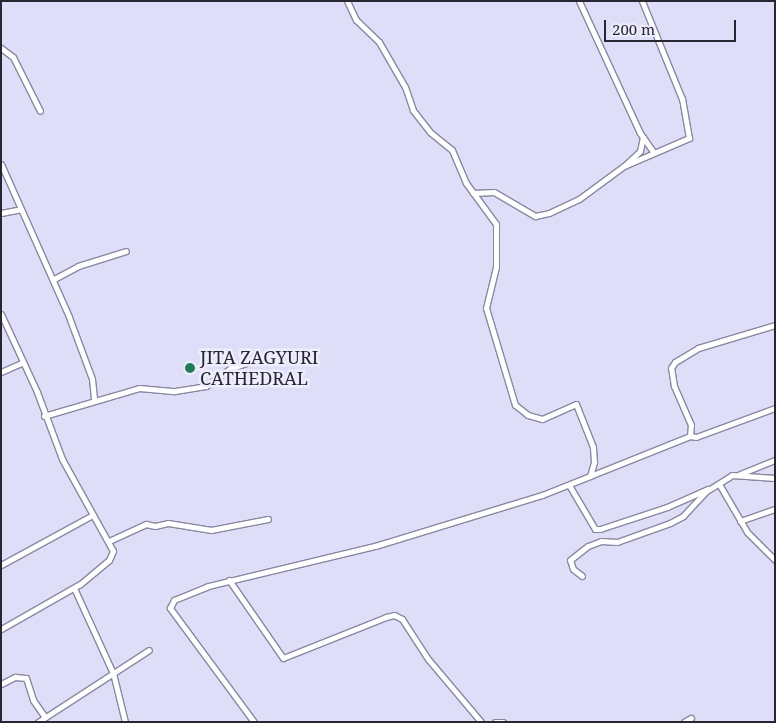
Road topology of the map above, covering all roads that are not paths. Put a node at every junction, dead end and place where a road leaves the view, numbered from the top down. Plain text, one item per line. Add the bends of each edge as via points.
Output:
1 (347, 1) edge
2 (579, 1) edge
3 (642, 1) edge
4 (1, 48) edge
5 (40, 111) dead end
6 (643, 137) junction
7 (654, 153) junction
8 (1, 164) edge
9 (624, 166) junction
10 (472, 193) junction
11 (22, 209) junction
12 (1, 214) edge
13 (126, 251) dead end
14 (54, 280) junction
15 (1, 315) edge
16 (775, 325) edge
17 (23, 362) junction
18 (249, 362) dead end
19 (1, 372) edge
20 (94, 399) junction
21 (775, 408) edge
22 (44, 416) junction
23 (690, 436) junction
24 (775, 460) edge
25 (737, 475) junction
26 (590, 476) junction
27 (775, 478) edge
28 (719, 484) junction
29 (569, 485) junction
30 (712, 488) junction
31 (775, 509) edge
32 (91, 516) junction
33 (268, 519) dead end
34 (740, 522) junction
35 (109, 542) junction
36 (775, 560) edge
37 (1, 564) edge
38 (582, 576) dead end
39 (229, 580) junction
40 (74, 588) junction
41 (1, 629) edge
42 (149, 650) dead end
43 (113, 673) junction
44 (1, 684) edge
45 (45, 717) junction
46 (691, 718) dead end
47 (478, 720) edge
48 (38, 722) edge
49 (125, 722) edge
50 (254, 722) edge
51 (495, 722) edge
52 (503, 722) edge
53 (684, 722) edge

1 - 10 street via 356,20 379,42 405,87 417,116 452,150
2 - 6 street
3 - 7 street via 682,99 689,132 689,138
4 - 5 street via 13,57
6 - 7 street
6 - 9 street via 640,150
7 - 9 street
8 - 11 street
9 - 10 street via 579,199 542,215 534,216 494,192
10 - 26 street via 497,227 496,267 486,308 513,398 528,415 542,419 576,404 593,447 594,462
11 - 12 street
11 - 14 street
13 - 14 street via 78,266
14 - 20 street via 92,380
15 - 17 street
16 - 23 street via 698,348 675,362 671,368 674,386 691,425
17 - 19 street
17 - 22 street
18 - 20 street via 231,368 211,384 189,390 145,387
20 - 22 street
21 - 23 street via 696,437
22 - 32 street
23 - 26 street
24 - 25 street
25 - 27 street
25 - 28 street
26 - 29 street
28 - 30 street
28 - 34 street
29 - 30 street via 595,529 667,507
29 - 39 street via 375,546
30 - 38 street via 683,516 670,523 617,542 601,541 572,557 570,564
31 - 34 street
32 - 35 street
32 - 37 street
33 - 35 street via 211,530 168,523 146,524 114,536
34 - 36 street
35 - 40 street via 112,551 109,560
39 - 47 street via 283,658 394,615 402,620 428,660
39 - 50 street via 194,590 174,600 170,608
40 - 41 street
40 - 43 street
42 - 43 street
43 - 45 street
43 - 49 street
44 - 45 street via 15,677 26,678 33,700
45 - 48 street
46 - 53 street
51 - 52 street

